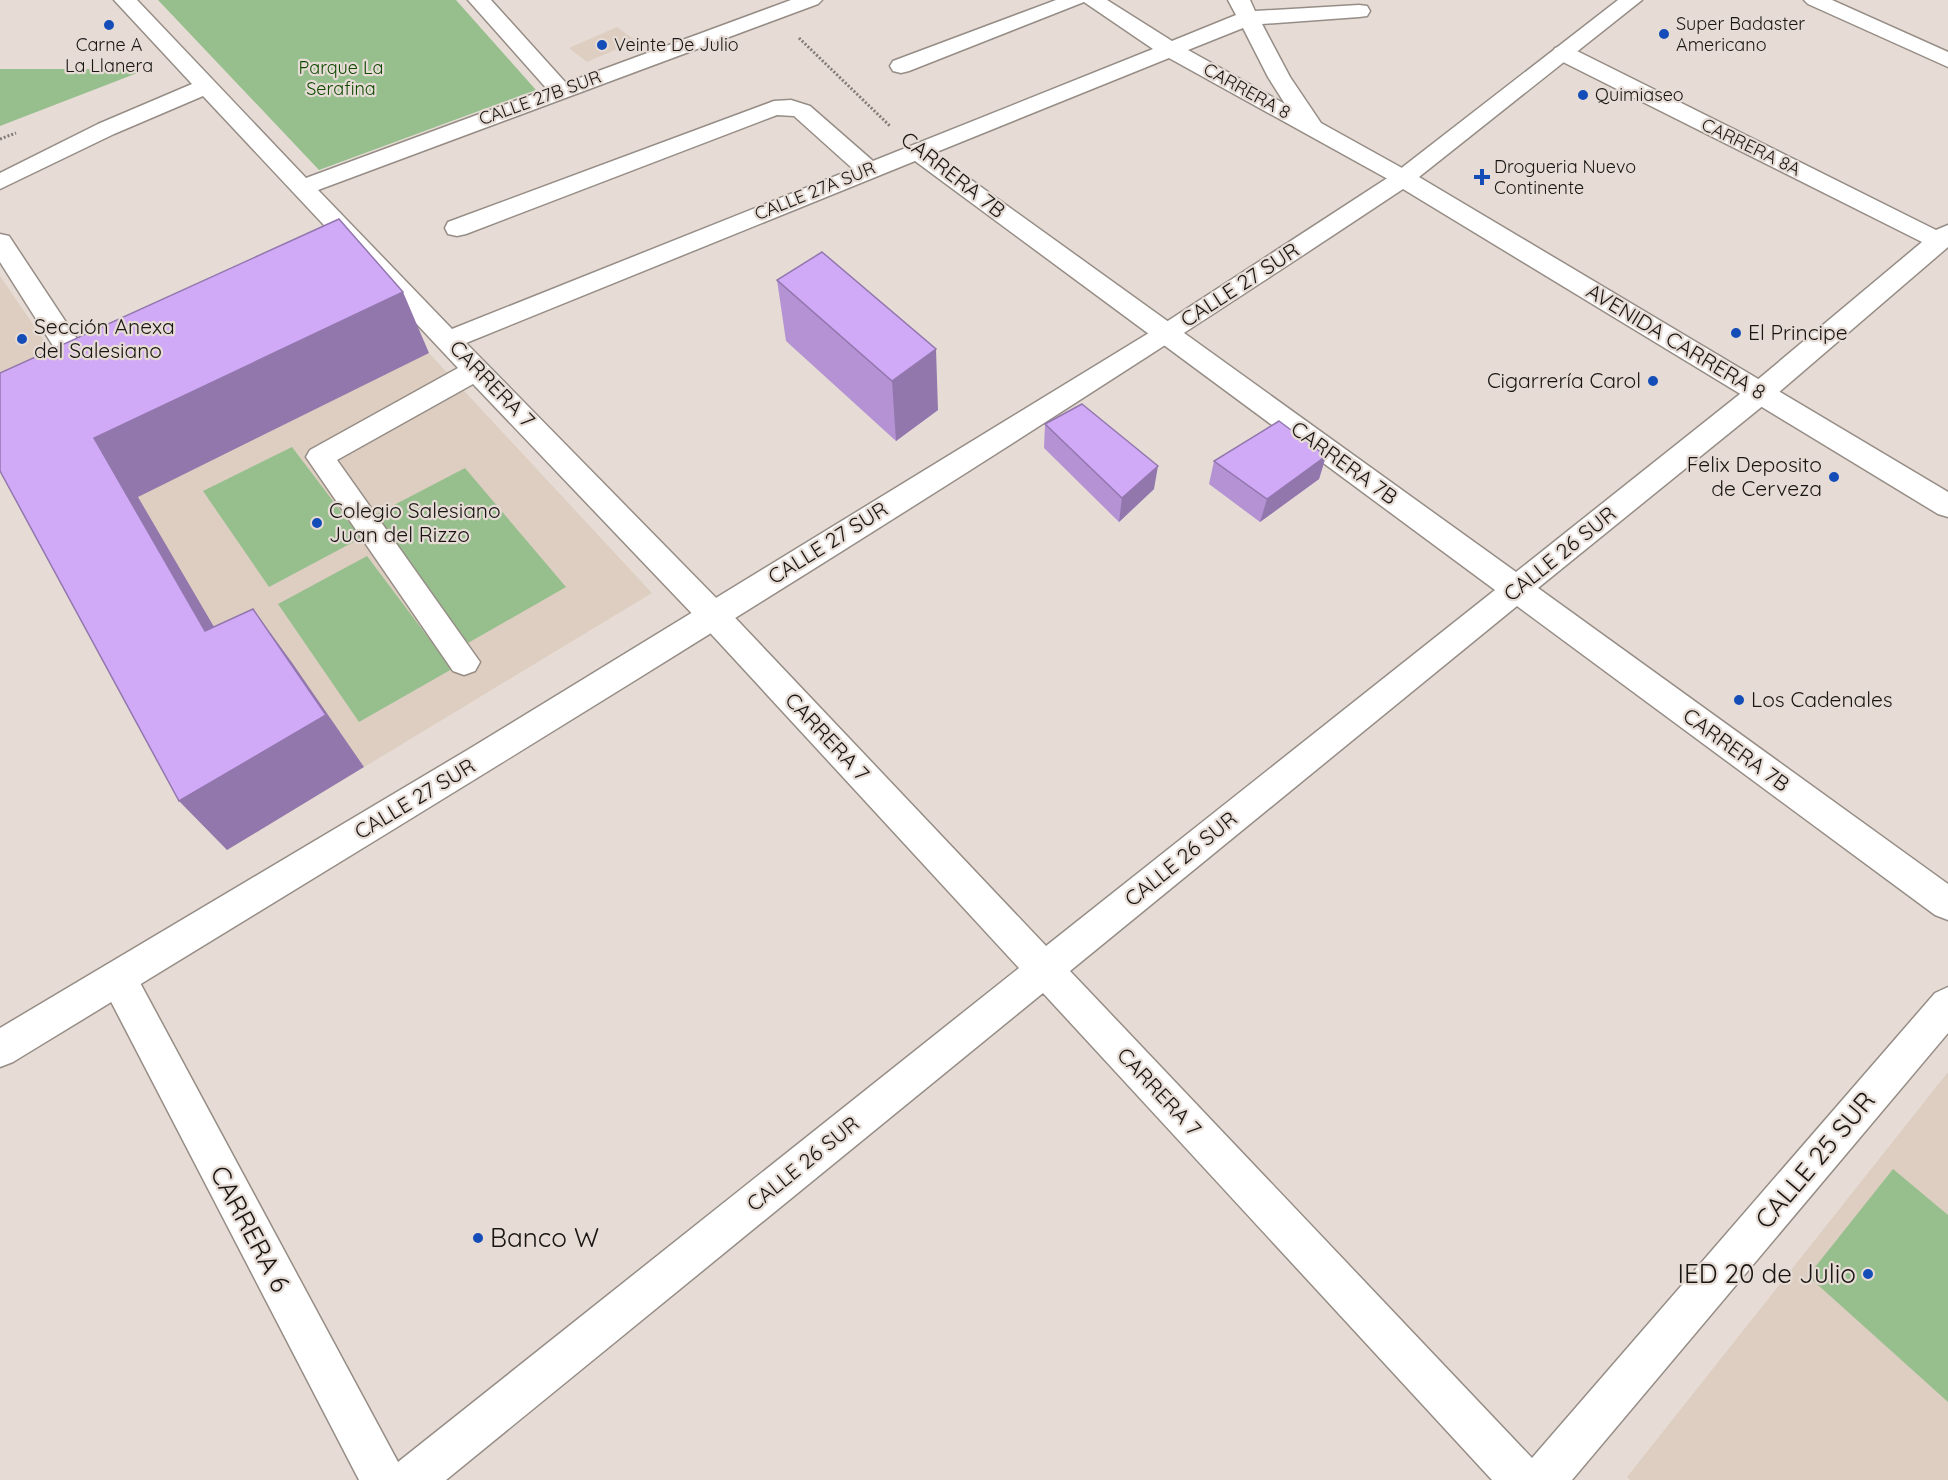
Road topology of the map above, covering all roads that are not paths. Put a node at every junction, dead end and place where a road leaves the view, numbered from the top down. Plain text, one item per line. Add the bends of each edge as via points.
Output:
1 (125, 0) edge
2 (479, 0) edge
3 (811, 0) edge
4 (1074, 0) edge
5 (1093, 0) edge
6 (1631, 0) edge
7 (1815, 0) edge
8 (766, 6) edge
9 (1244, 9) edge
10 (1359, 11) dead end
11 (1169, 49) junction
12 (1563, 53) junction
13 (1948, 60) edge
14 (901, 66) dead end
15 (207, 86) junction
16 (560, 90) junction
17 (1313, 128) junction
18 (916, 151) junction
19 (869, 170) junction
20 (1403, 178) junction
21 (0, 182) edge
22 (304, 187) junction
23 (457, 228) dead end
24 (1943, 237) edge
25 (0, 242) edge
26 (375, 265) junction
27 (347, 275) edge
28 (1166, 334) junction
29 (449, 339) junction
30 (125, 365) edge
31 (478, 369) junction
32 (1760, 393) junction
33 (1948, 506) edge
34 (1516, 589) junction
35 (712, 614) junction
36 (465, 662) dead end
37 (1948, 904) edge
38 (1044, 970) junction
39 (118, 978) junction
40 (1948, 1005) edge
41 (0, 1049) edge
42 (383, 1480) edge
43 (411, 1480) edge
44 (1522, 1480) edge
45 (1543, 1480) edge

1 - 15 street, CARRERA 7
2 - 16 street
3 - 8 street, CALLE 27B SUR
4 - 14 street
5 - 11 street, CARRERA 8
6 - 12 street, CALLE 27 SUR
7 - 13 street
8 - 16 street, CALLE 27B SUR
9 - 10 street, CALLE 27A SUR
9 - 11 street, CALLE 27A SUR
9 - 17 street via 1279,77
11 - 17 street, CARRERA 8
11 - 18 street, CALLE 27A SUR
12 - 20 street, CALLE 27 SUR
12 - 24 street, CARRERA 8A
15 - 21 street via 106,129
15 - 22 street, CARRERA 7
16 - 22 street, CALLE 27B SUR
17 - 20 street, CARRERA 8
18 - 19 street, CALLE 27A SUR
18 - 28 street, CARRERA 7B
19 - 23 street via 802,111 774,108
19 - 29 street, CALLE 27A SUR
20 - 28 street, CALLE 27 SUR
20 - 32 street, AVENIDA CARRERA 8
22 - 26 street, CARRERA 7
24 - 32 street, CALLE 26 SUR
25 - 30 street via 77,362 99,370
26 - 27 street
26 - 29 street, CARRERA 7
28 - 34 street, CARRERA 7B
28 - 35 street, CALLE 27 SUR
29 - 31 street, CARRERA 7
31 - 35 street, CARRERA 7
31 - 36 street via 320,457
32 - 33 street, AVENIDA CARRERA 8
32 - 34 street, CALLE 26 SUR
34 - 37 street, CARRERA 7B
34 - 38 street, CALLE 26 SUR
35 - 38 street, CARRERA 7
35 - 39 street, CALLE 27 SUR
38 - 43 street, CALLE 26 SUR
38 - 44 street, CARRERA 7
39 - 41 street, CALLE 27 SUR
39 - 42 street, CARRERA 6
40 - 45 street, CALLE 25 SUR

